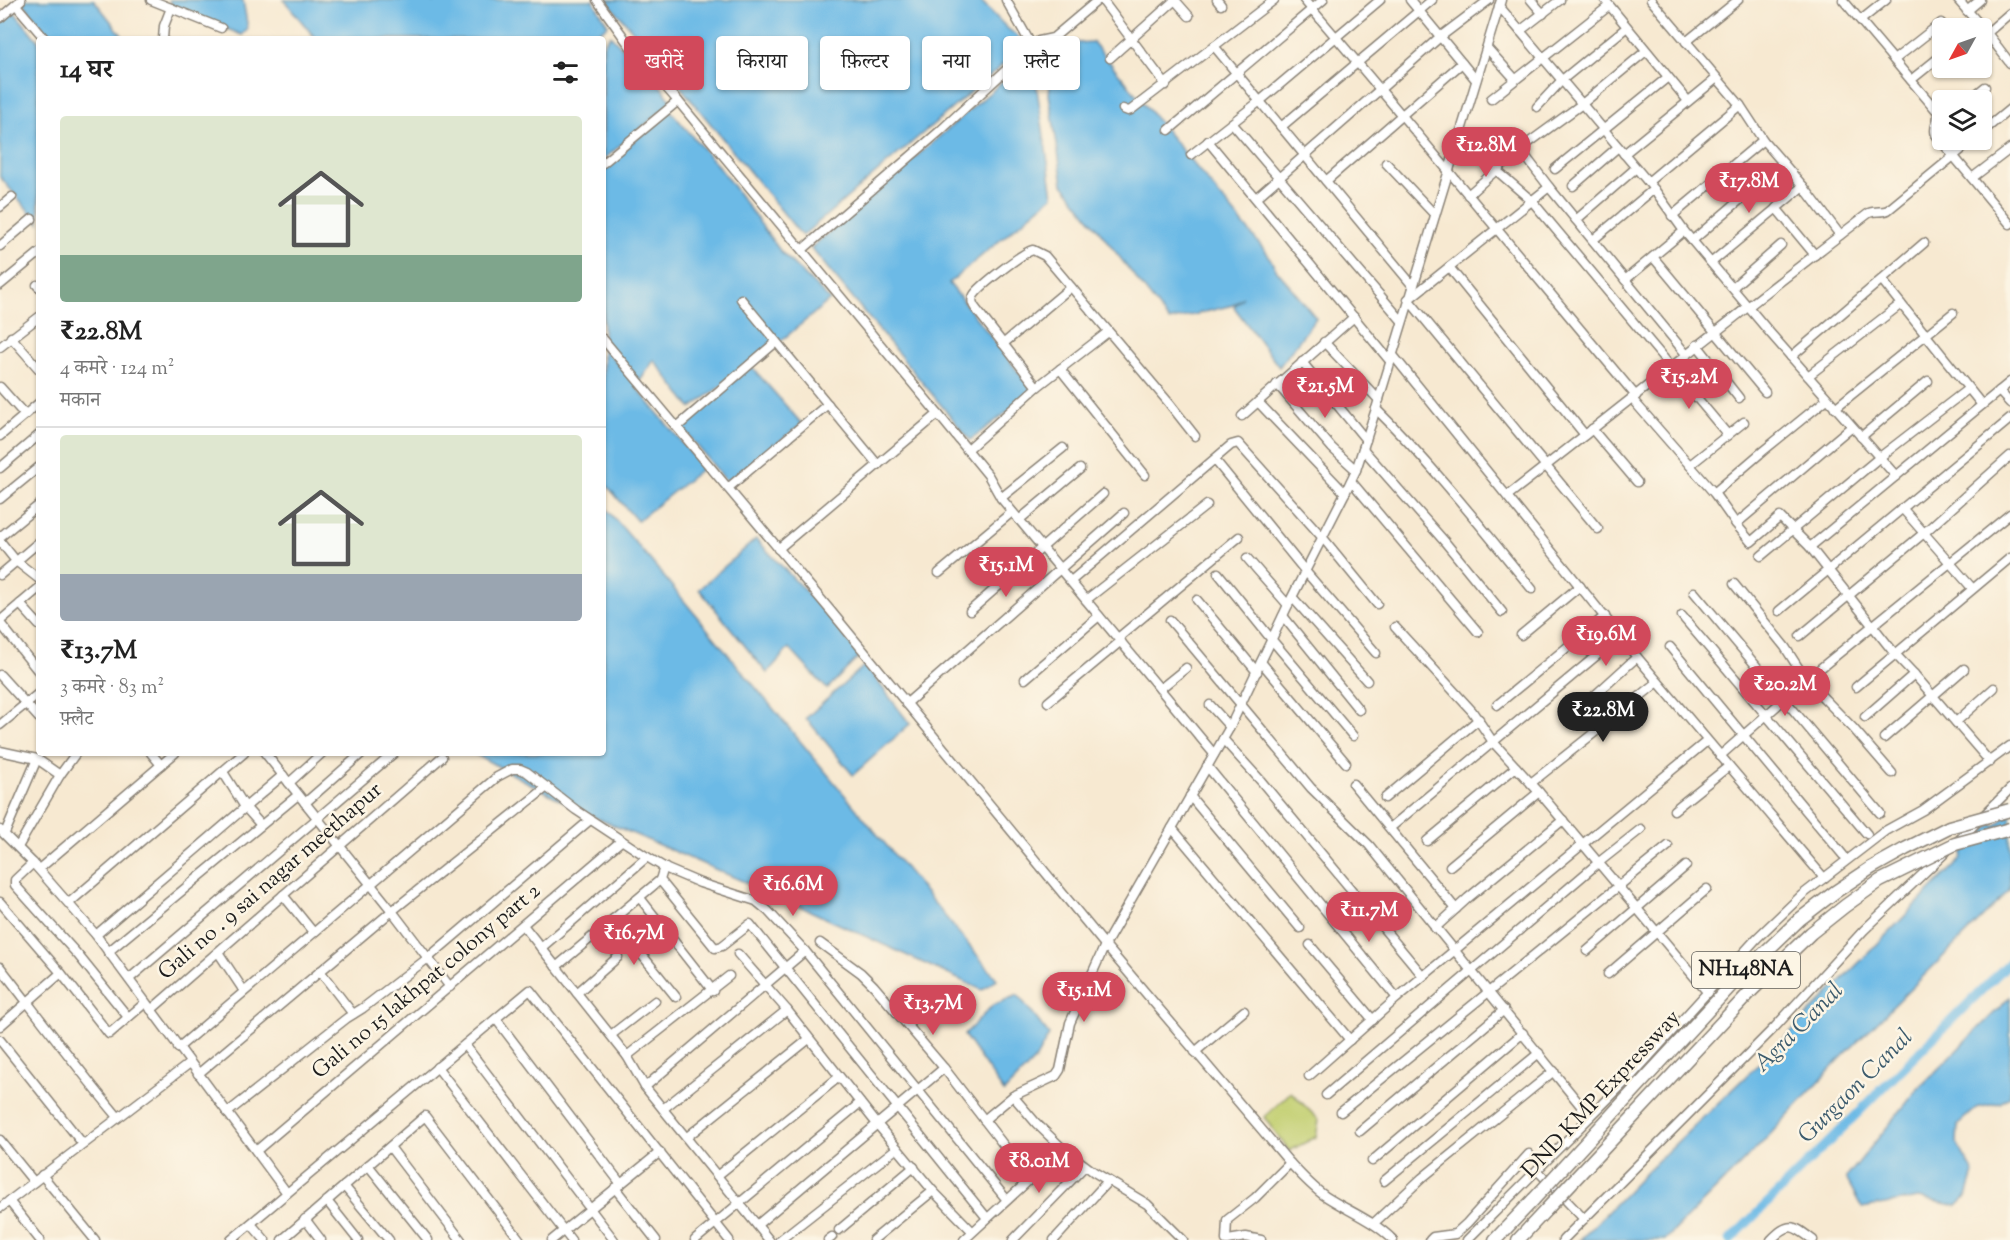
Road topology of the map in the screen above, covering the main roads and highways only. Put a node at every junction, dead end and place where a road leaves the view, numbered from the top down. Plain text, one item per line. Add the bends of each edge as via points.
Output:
1 (2010, 810) edge
2 (2010, 828) edge
3 (1495, 1240) edge
4 (1518, 1240) edge

1 - 3 highway, DND KMP Expressway / NH148NA, bridge via 1949,827 1905,849 1844,886 1800,919 1737,979
2 - 4 highway, DND KMP Expressway / NH148NA, bridge via 1955,844 1880,881 1811,933 1744,998

